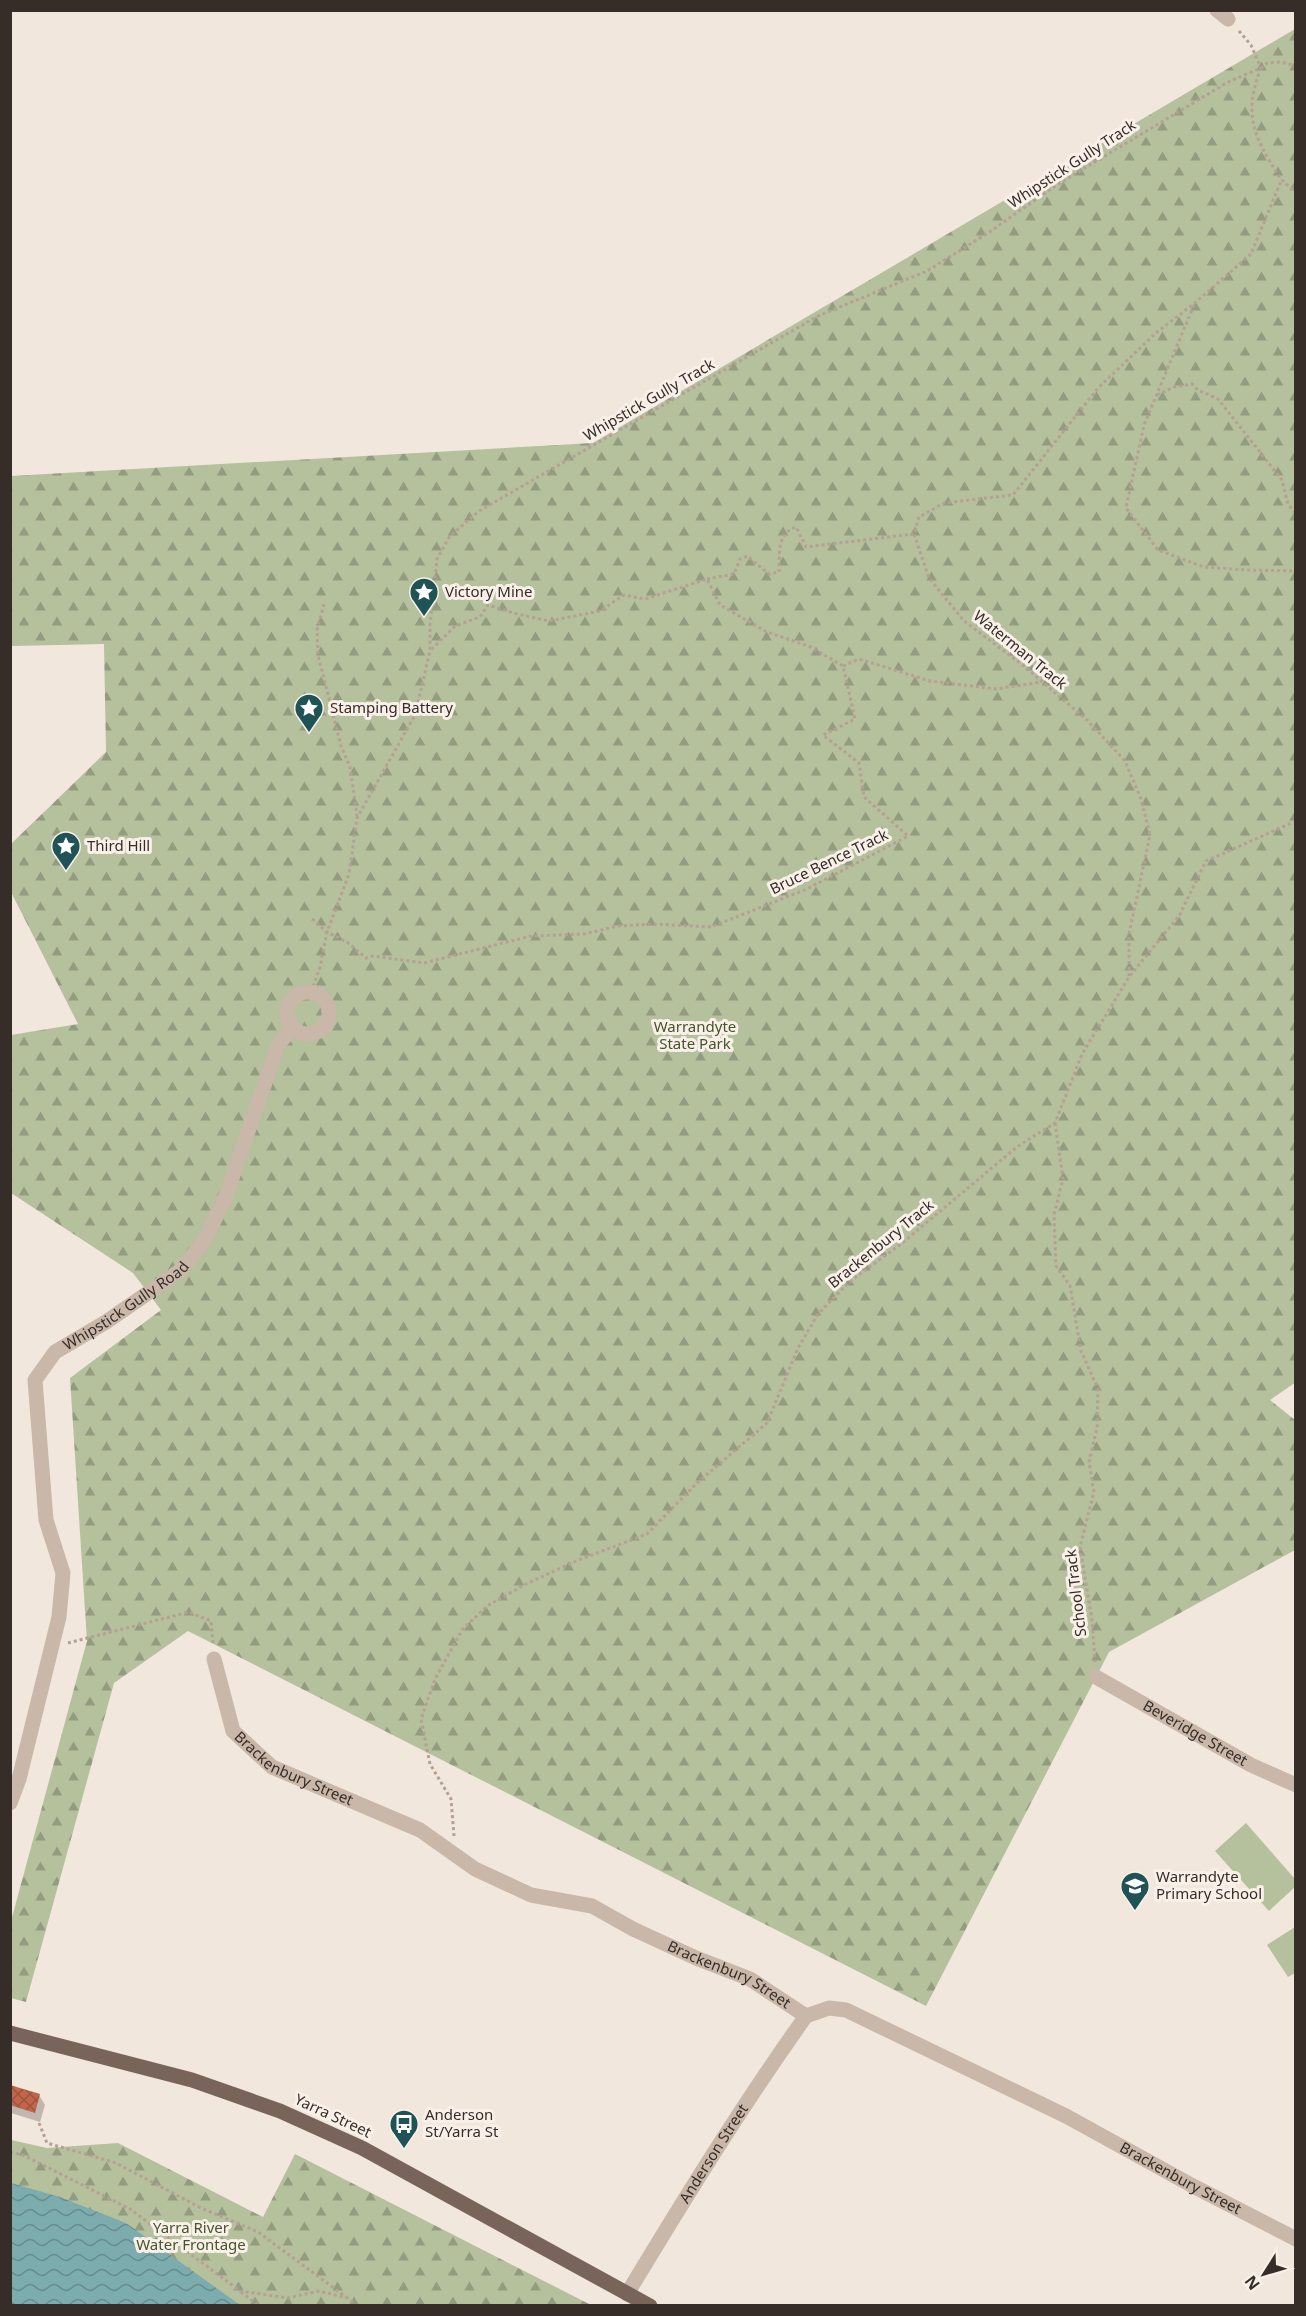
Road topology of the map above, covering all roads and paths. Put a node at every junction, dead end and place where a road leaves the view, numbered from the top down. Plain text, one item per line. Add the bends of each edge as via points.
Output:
1 (1223, 15) edge
2 (1296, 66) edge
3 (1261, 68) junction
4 (1281, 182) junction
5 (1296, 192) edge
6 (1195, 303) junction
7 (1157, 395) junction
8 (1296, 514) edge
9 (914, 534) junction
10 (1296, 571) edge
11 (707, 579) junction
12 (324, 604) dead end
13 (430, 651) junction
14 (843, 666) junction
15 (1042, 682) junction
16 (357, 818) junction
17 (1296, 821) edge
18 (312, 919) dead end
19 (327, 932) junction
20 (1129, 977) junction
21 (311, 992) junction
22 (292, 1028) junction
23 (1054, 1124) junction
24 (52, 1647) junction
25 (214, 1659) joint
26 (1096, 1677) joint
27 (1296, 1785) edge
28 (10, 1803) edge
29 (456, 1855) junction
30 (806, 2016) junction
31 (10, 2033) edge
32 (39, 2123) dead end
33 (10, 2152) edge
34 (1296, 2239) edge
35 (240, 2291) junction
36 (627, 2294) junction
37 (348, 2298) junction
38 (259, 2306) edge
39 (357, 2306) edge
40 (650, 2306) edge

1 - 3 path via 1251,45
2 - 3 path, Whipstick Gully Track via 1281,62 1267,63
3 - 4 path via 1251,111 1257,141
3 - 13 path, Whipstick Gully Track via 1228,82 1143,132 927,271 818,316 479,511 450,536 437,559
4 - 5 path
4 - 6 path via 1251,254
6 - 7 path
6 - 9 path via 1157,332 1098,388 1012,495 944,503 919,517
7 - 8 path via 1192,384 1218,399 1282,480 1288,504
7 - 10 path via 1144,424 1126,508 1158,550 1204,567
9 - 11 path via 806,547 796,527 781,537 779,572 769,574 747,556 740,559 734,574
9 - 15 path, Waterman Track via 929,578 964,621
11 - 13 path via 645,599 624,595 600,611 549,621 488,605 480,616 455,626
11 - 14 path via 720,605 767,632 811,646
12 - 16 path via 317,630 318,655 341,746 350,766
13 - 16 path, Whipstick Gully Track via 415,715
14 - 15 path via 859,659 930,681 996,689
14 - 19 path, Bruce Bence Track via 855,719 824,735 858,763 864,797 908,836 807,889 711,927 630,925 585,934 531,936 424,963 366,958
15 - 20 path, Waterman Track via 1088,721 1125,761 1141,799 1150,835 1129,934
16 - 19 path, Whipstick Gully Track via 350,874
17 - 20 path via 1206,861 1179,916
18 - 19 path, Bruce Bence Track
19 - 21 path, Whipstick Gully Track via 321,967
20 - 23 path via 1082,1054
21 - 22 street via 298,994 289,1003 287,1016
21 - 22 street via 328,1006 328,1020 313,1035
22 - 24 street, Whipstick Gully Road via 278,1045 224,1201 204,1241 181,1270 55,1352 35,1380 46,1520 63,1573
23 - 26 path, School Track via 1063,1179 1054,1214 1056,1266 1070,1286 1081,1351 1098,1389 1097,1428 1089,1462 1094,1492 1080,1547
23 - 29 path, Brackenbury Track via 1018,1146 849,1282 818,1314 798,1348 767,1423 697,1483 646,1534 526,1584 487,1606 462,1630 435,1679 421,1719 430,1764 451,1799
24 - 25 path via 189,1612 211,1621
24 - 28 street, Whipstick Gully Road
25 - 29 street, Brackenbury Street via 233,1731 272,1767 420,1830
26 - 27 street, Beveridge Street via 1251,1765
29 - 30 street, Brackenbury Street via 475,1869 531,1895 592,1906 633,1929 750,1980
30 - 34 street, Brackenbury Street via 828,2008 846,2010 1066,2116
30 - 36 street, Anderson Street via 744,2103
31 - 36 main road, Yarra Street via 192,2080 280,2111 362,2148
32 - 37 path via 47,2143 116,2163 199,2207 258,2232
33 - 35 path via 130,2209
35 - 37 path via 288,2298 319,2292
35 - 38 path
36 - 40 main road, Yarra Street
37 - 39 path

